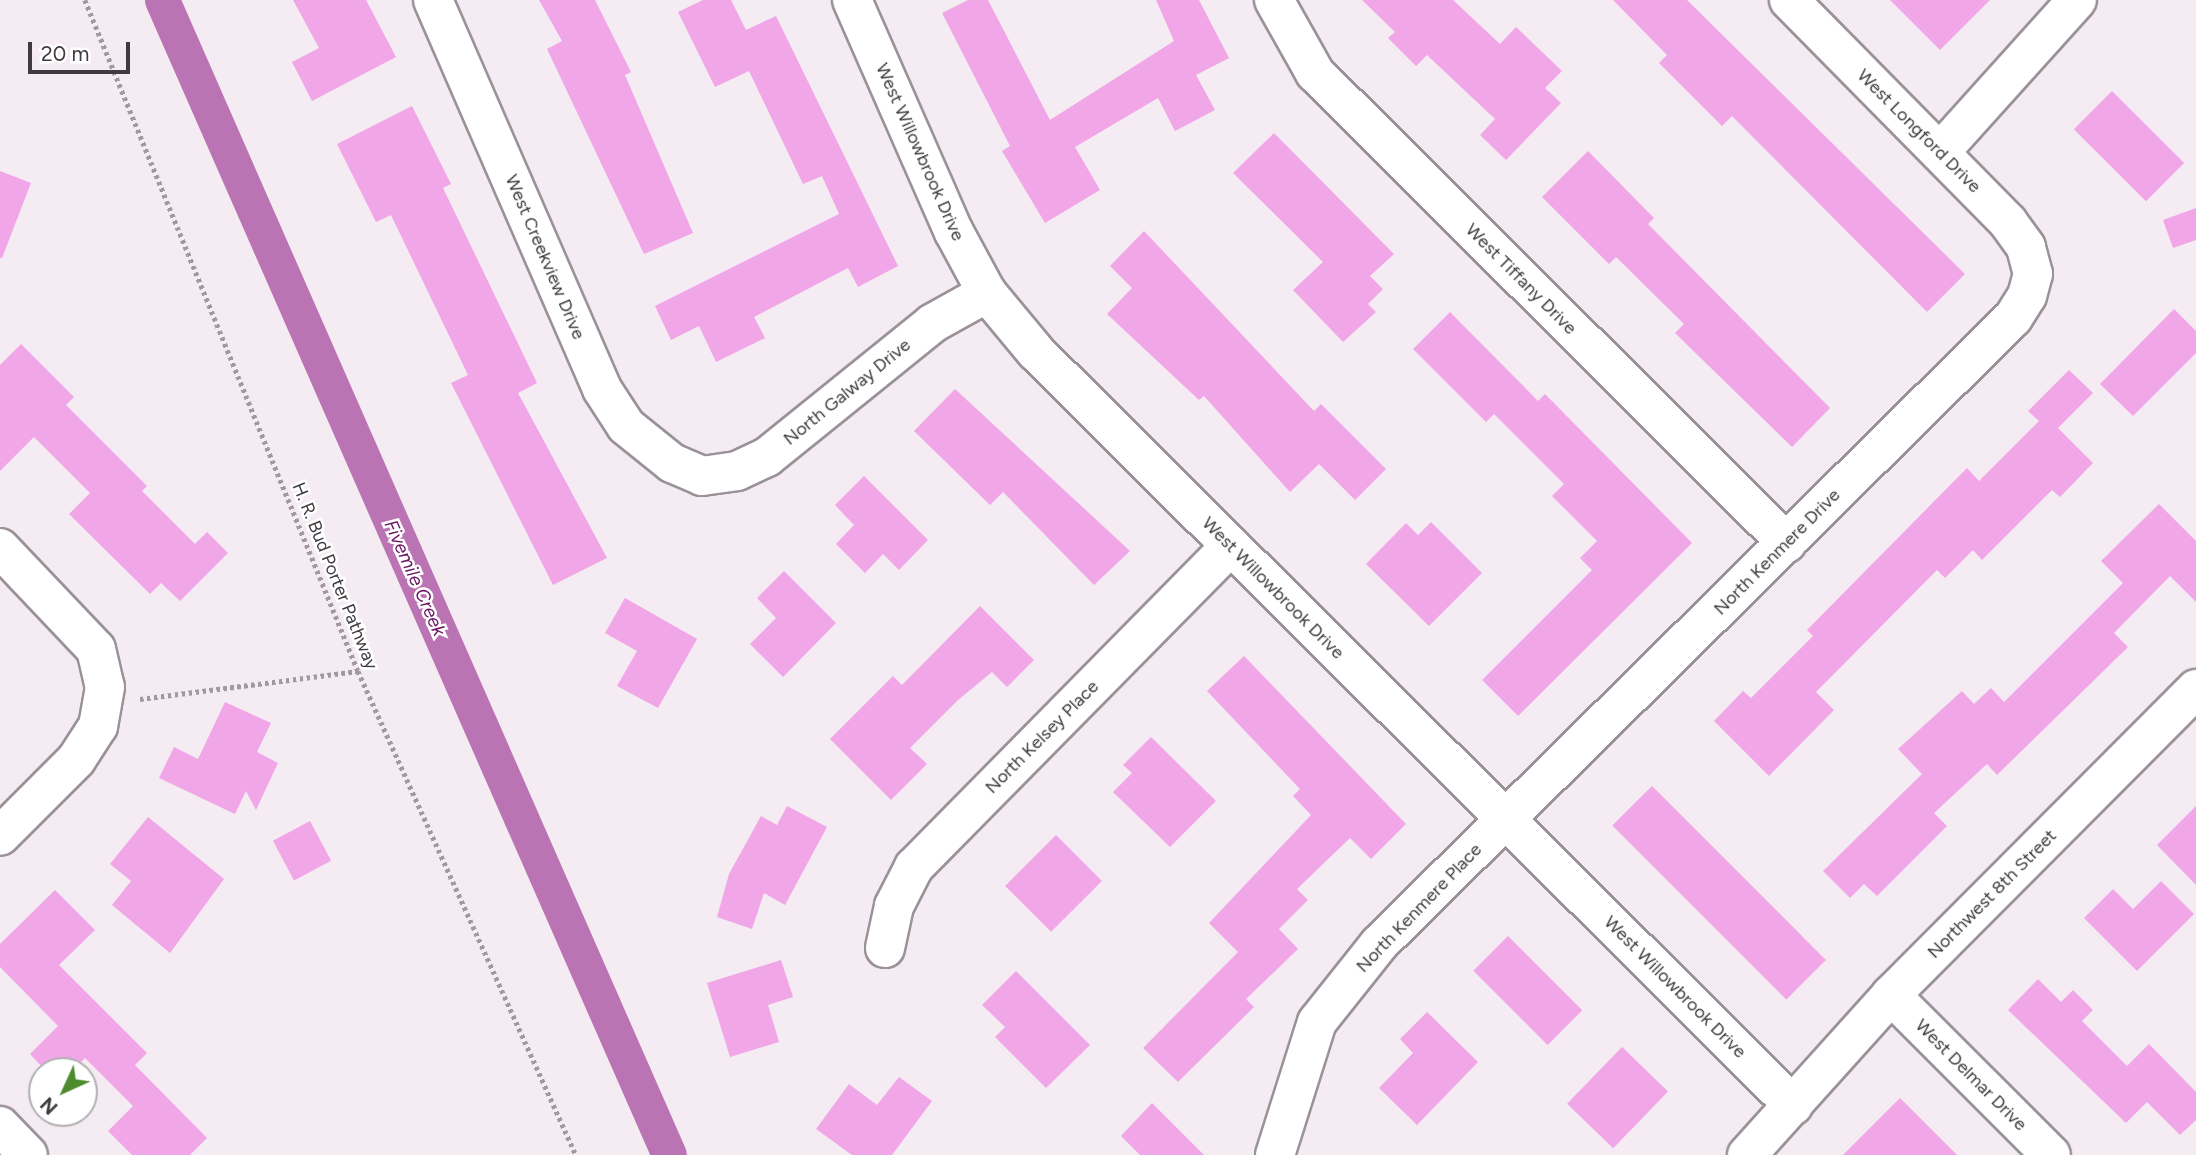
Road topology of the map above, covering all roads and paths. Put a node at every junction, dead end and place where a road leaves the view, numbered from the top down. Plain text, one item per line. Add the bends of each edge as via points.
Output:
1 (85, 0) edge
2 (433, 0) edge
3 (852, 0) edge
4 (1274, 0) edge
5 (1789, 0) edge
6 (2077, 0) edge
7 (1941, 151) junction
8 (2033, 274) joint
9 (987, 293) junction
10 (702, 476) joint
11 (1787, 543) junction
12 (1231, 546) junction
13 (0, 548) edge
14 (358, 671) junction
15 (2196, 689) edge
16 (140, 699) dead end
17 (1505, 818) junction
18 (0, 836) edge
19 (885, 948) dead end
20 (1891, 995) junction
21 (1793, 1105) junction
22 (0, 1126) edge
23 (28, 1155) edge
24 (576, 1155) edge
25 (1275, 1155) edge
26 (1747, 1155) edge
27 (2051, 1155) edge

1 - 14 path, H. R. Bud Porter Pathway
2 - 10 street, West Creekview Drive via 602,389 641,439
3 - 9 street, West Willowbrook Drive
4 - 11 street, West Tiffany Drive via 1315,73
5 - 7 street, West Longford Drive
6 - 7 street
7 - 8 street, West Longford Drive via 2008,222 2026,247
8 - 11 street, North Kenmere Drive via 2013,318
9 - 10 street, North Galway Drive via 933,323 767,457 737,471
9 - 12 street, West Willowbrook Drive via 1036,352
11 - 17 street, North Kenmere Drive
12 - 17 street, West Willowbrook Drive
12 - 19 street, North Kelsey Place via 914,867 894,906
13 - 18 street via 96,649 105,687 98,726 76,760
14 - 16 path
14 - 24 path, H. R. Bud Porter Pathway
15 - 20 street, Northwest 8th Street
17 - 21 street, West Willowbrook Drive
17 - 25 street, North Kenmere Place via 1379,944 1317,1022
20 - 21 street, Northwest 8th Street
20 - 27 street, West Delmar Drive
21 - 26 street, Northwest 8th Street
22 - 23 street

